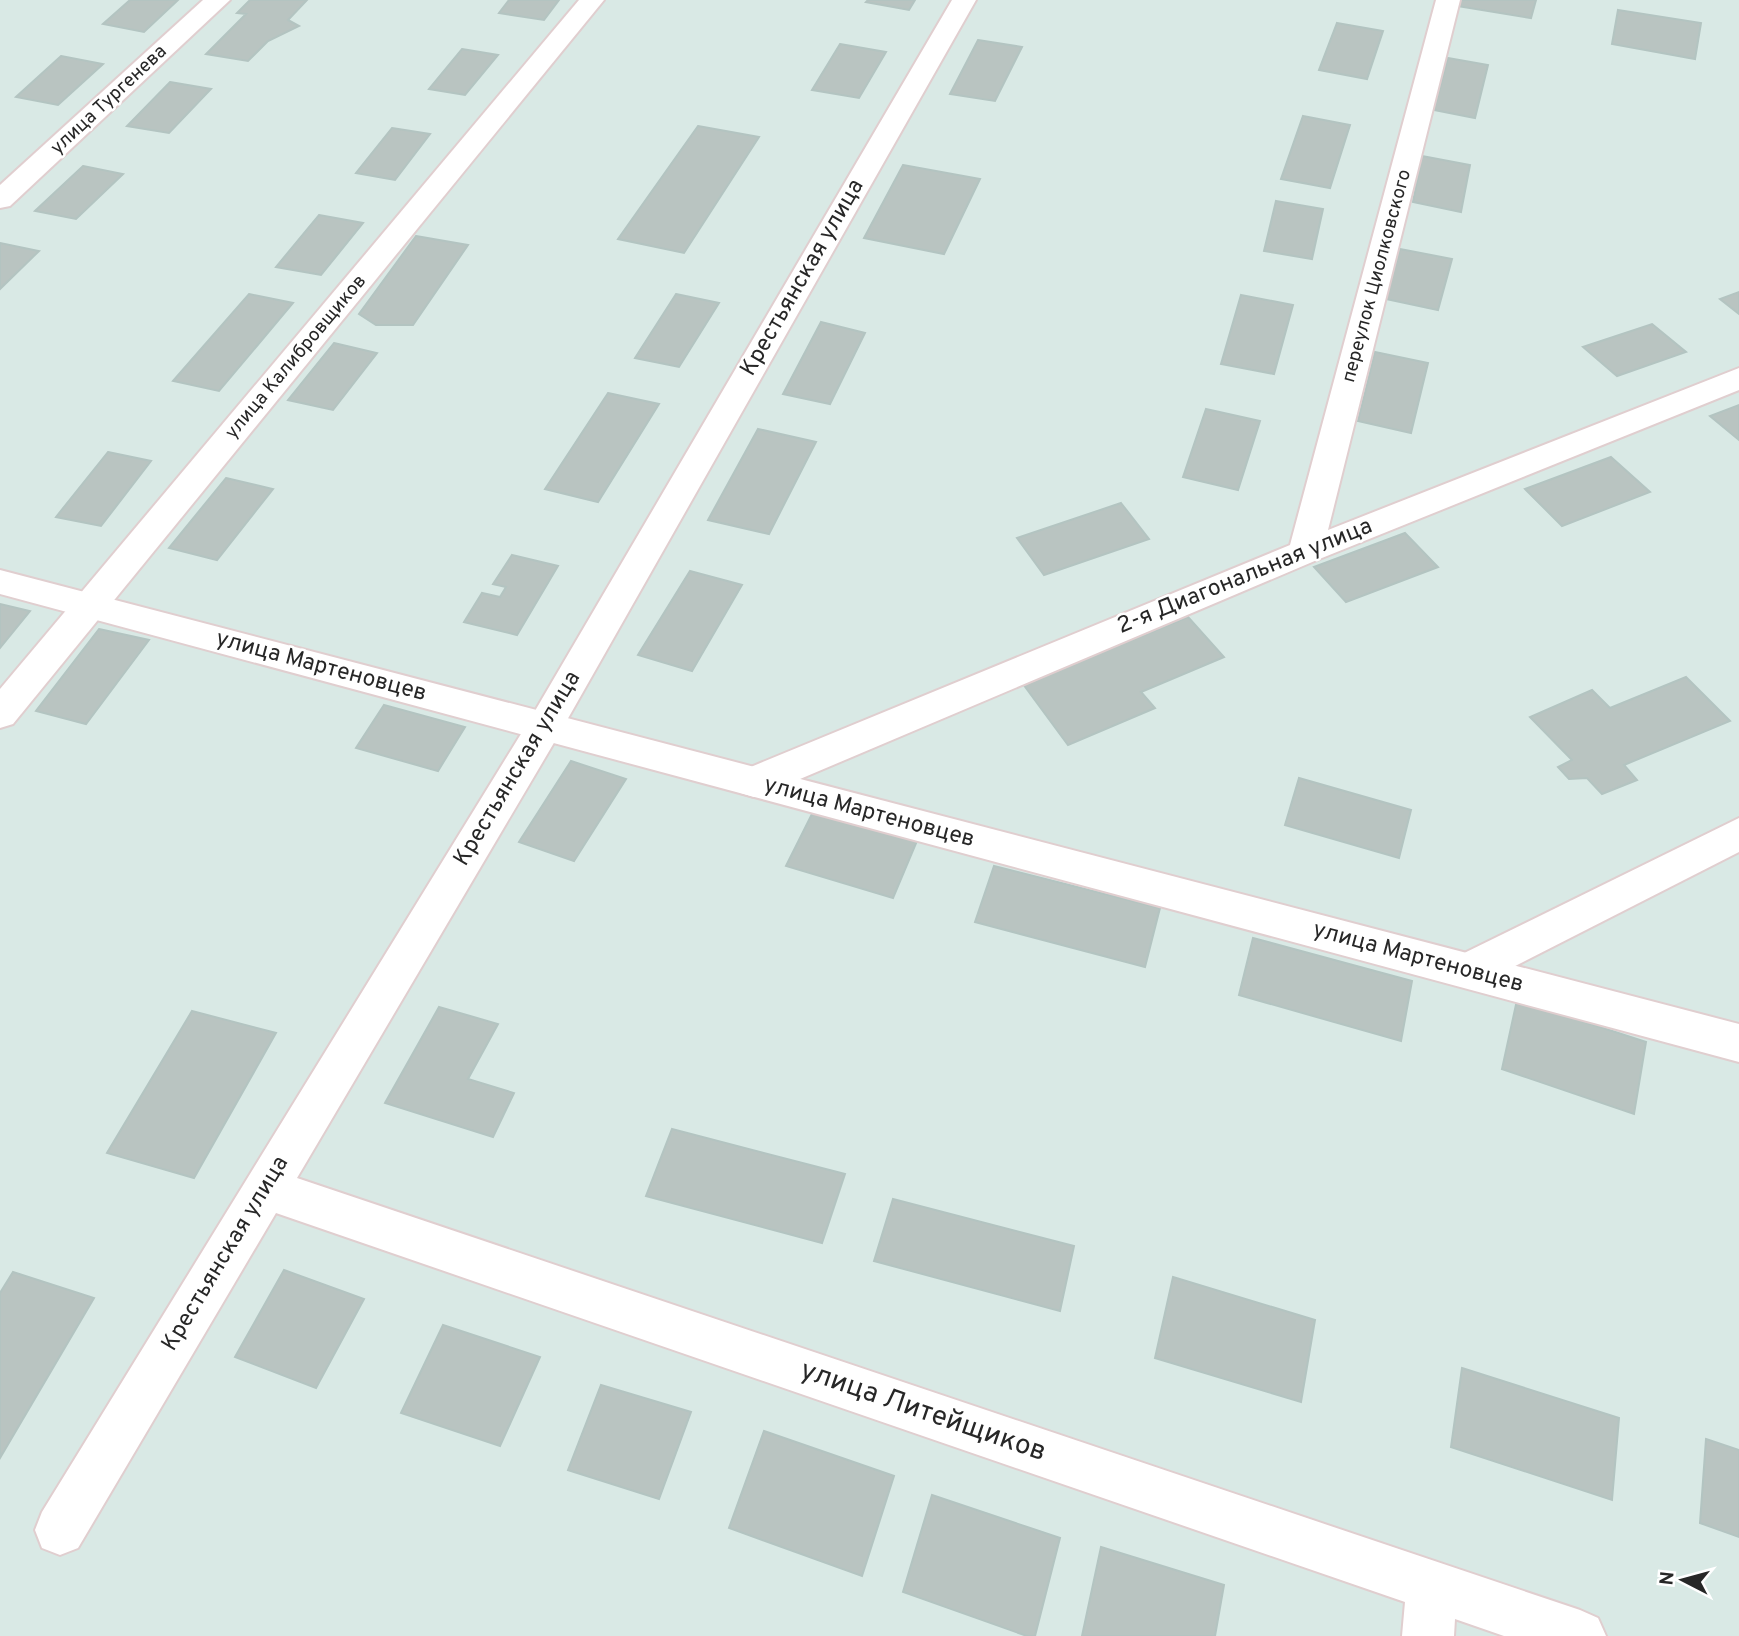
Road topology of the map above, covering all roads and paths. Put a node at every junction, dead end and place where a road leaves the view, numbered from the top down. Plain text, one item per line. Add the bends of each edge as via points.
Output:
1 (218, 0) edge
2 (592, 0) edge
3 (964, 0) edge
4 (1448, 0) edge
5 (0, 200) edge
6 (1739, 378) edge
7 (1305, 552) junction
8 (0, 582) edge
9 (89, 606) junction
10 (0, 714) edge
11 (545, 726) junction
12 (754, 782) junction
13 (1739, 834) edge
14 (1467, 971) junction
15 (1739, 1043) edge
16 (265, 1188) junction
17 (60, 1530) dead end
18 (1432, 1585) junction
19 (1428, 1636) edge
20 (1580, 1636) edge

1 - 5 street, улица Тургенева
2 - 9 street, улица Калибровщиков
3 - 11 street, Крестьянская улица
4 - 7 street, переулок Циолковского
6 - 7 street, 2-я Диагональная улица
7 - 12 street, 2-я Диагональная улица
8 - 9 street, улица Мартеновцев
9 - 10 street, улица Калибровщиков
9 - 11 street, улица Мартеновцев
11 - 12 street, улица Мартеновцев
11 - 16 street, Крестьянская улица
12 - 14 street, улица Мартеновцев
13 - 14 street
14 - 15 street, улица Мартеновцев
16 - 17 street, Крестьянская улица
16 - 18 street, улица Литейщиков
18 - 19 street
18 - 20 street, улица Литейщиков

